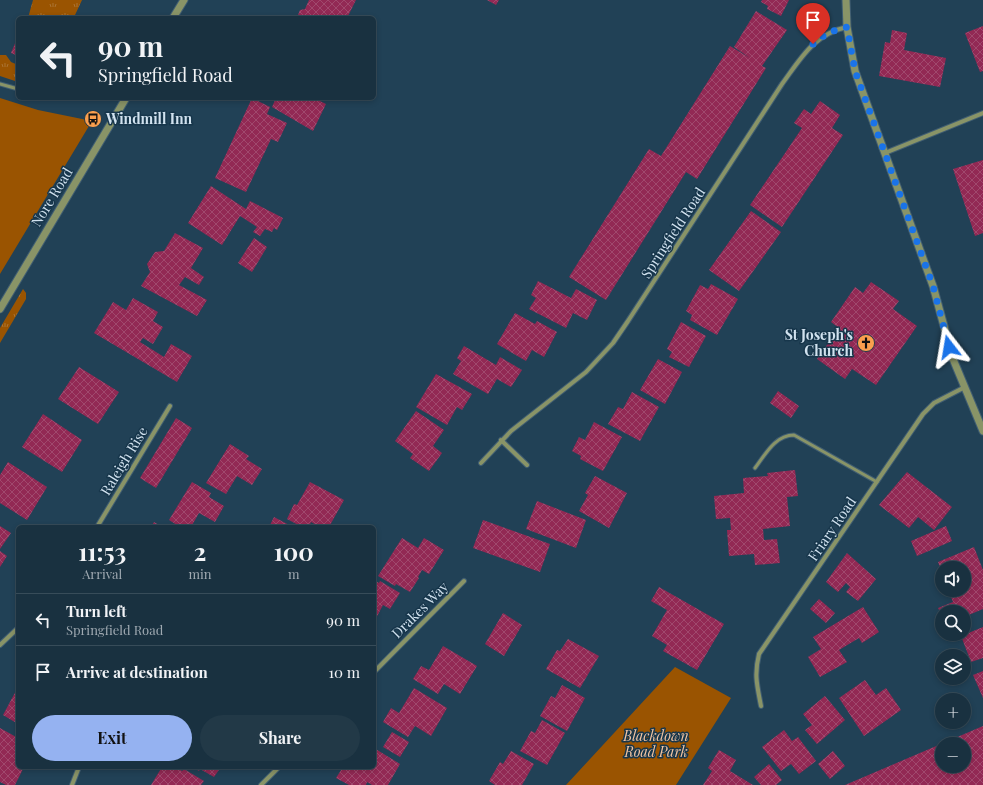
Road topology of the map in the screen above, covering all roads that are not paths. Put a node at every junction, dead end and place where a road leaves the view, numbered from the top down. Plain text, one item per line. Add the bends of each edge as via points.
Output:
1 (184, 0) edge
2 (846, 0) edge
3 (174, 16) edge
4 (847, 27) junction
5 (0, 84) edge
6 (16, 88) edge
7 (125, 100) edge
8 (983, 113) edge
9 (885, 153) junction
10 (0, 309) edge
11 (965, 388) junction
12 (170, 406) dead end
13 (983, 430) edge
14 (501, 440) junction
15 (481, 463) dead end
16 (527, 466) dead end
17 (756, 468) dead end
18 (877, 482) junction
19 (98, 525) edge
20 (464, 581) dead end
21 (16, 630) edge
22 (0, 644) edge
23 (376, 670) edge
24 (761, 706) dead end
25 (78, 769) edge
26 (277, 769) edge
27 (72, 785) edge
28 (261, 785) edge

1 - 3 street
2 - 4 street
4 - 9 street via 855,71
4 - 14 street, Springfield Road via 822,36 808,49 782,84 608,348 580,377
5 - 6 lane
7 - 10 street, Nore Road
8 - 9 street
9 - 11 street via 933,286 949,347
11 - 13 street
11 - 18 street, Friary Road via 934,403 927,410
12 - 19 street, Raleigh Rise
14 - 15 street, Springfield Road
14 - 16 street
17 - 18 lane via 775,442 794,435
18 - 24 street, Friary Road via 759,654 756,680
20 - 23 street, Drakes Way
21 - 22 street
25 - 27 street
26 - 28 street

